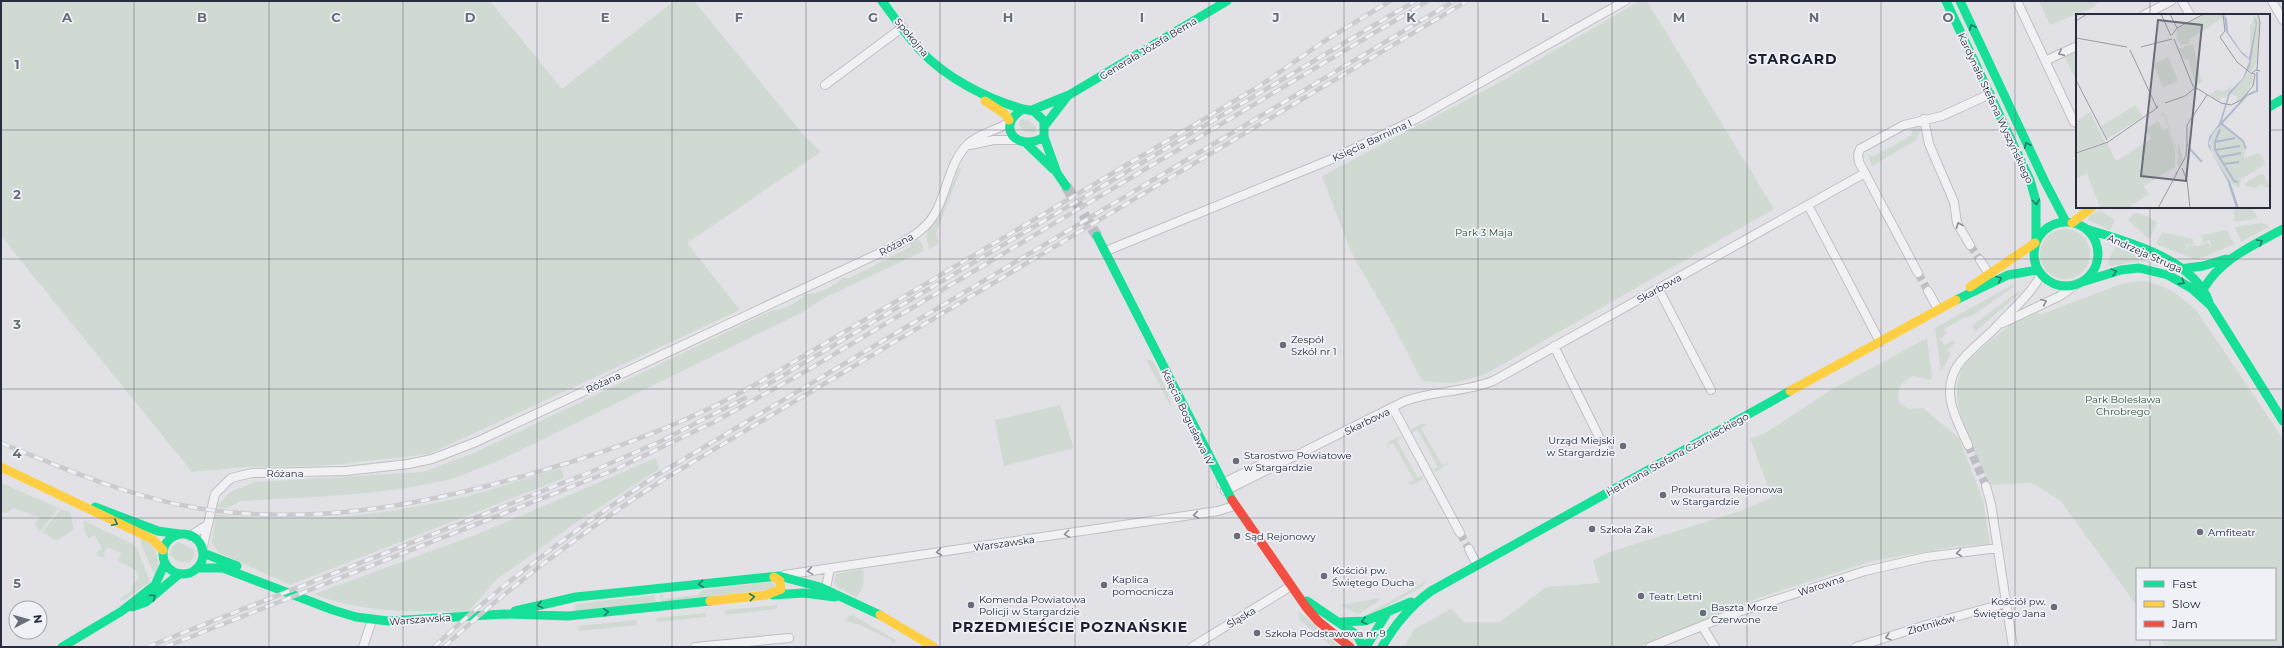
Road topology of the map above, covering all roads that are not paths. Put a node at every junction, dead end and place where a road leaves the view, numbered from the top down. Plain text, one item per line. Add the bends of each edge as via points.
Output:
1 (882, 1) edge
2 (1227, 1) edge
3 (1625, 1) edge
4 (1946, 1) edge
5 (1960, 1) edge
6 (2017, 1) edge
7 (2171, 1) edge
8 (2182, 1) edge
9 (2272, 1) edge
10 (2146, 14) edge
11 (2189, 14) edge
12 (2283, 20) edge
13 (903, 27) junction
14 (2076, 46) edge
15 (2045, 61) junction
16 (965, 84) junction
17 (825, 86) dead end
18 (1069, 94) junction
19 (1990, 94) junction
20 (2283, 99) edge
21 (2270, 106) edge
22 (1027, 110) junction
23 (1924, 119) junction
24 (1009, 122) junction
25 (2076, 123) edge
26 (1046, 124) junction
27 (1044, 137) junction
28 (1017, 140) junction
29 (1026, 143) junction
30 (964, 148) junction
31 (1057, 173) junction
32 (1865, 173) junction
33 (1066, 186) tunnel mouth
34 (1808, 205) junction
35 (2090, 208) edge
36 (2069, 222) junction
37 (2085, 228) junction
38 (2283, 229) edge
39 (1097, 236) tunnel mouth
40 (2035, 243) junction
41 (1970, 245) tunnel mouth
42 (1106, 251) junction
43 (2236, 256) junction
44 (1980, 260) tunnel mouth
45 (2148, 269) junction
46 (2183, 269) junction
47 (2039, 272) junction
48 (1918, 273) tunnel mouth
49 (1989, 274) junction
50 (2080, 283) junction
51 (1658, 288) junction
52 (2204, 288) junction
53 (1928, 291) tunnel mouth
54 (2210, 306) junction
55 (1938, 308) junction
56 (1997, 326) junction
57 (1880, 342) junction
58 (1554, 346) junction
59 (1711, 390) dead end
60 (1392, 408) junction
61 (2283, 421) edge
62 (1968, 445) tunnel mouth
63 (1606, 451) dead end
64 (1, 467) edge
65 (1986, 486) tunnel mouth
66 (1223, 487) junction
67 (81, 504) junction
68 (1234, 506) junction
69 (207, 525) junction
70 (1460, 533) tunnel mouth
71 (179, 534) junction
72 (190, 536) junction
73 (1998, 548) junction
74 (1469, 549) tunnel mouth
75 (163, 550) junction
76 (202, 552) junction
77 (165, 563) junction
78 (1477, 565) junction
79 (197, 568) junction
80 (830, 568) junction
81 (179, 574) junction
82 (777, 576) junction
83 (268, 584) junction
84 (1292, 588) junction
85 (825, 591) junction
86 (766, 595) junction
87 (576, 597) junction
88 (1415, 601) junction
89 (2006, 603) junction
90 (122, 611) junction
91 (1389, 611) junction
92 (505, 614) junction
93 (568, 616) junction
94 (372, 620) junction
95 (1338, 621) junction
96 (1702, 626) junction
97 (789, 638) dead end
98 (1382, 645) edge
99 (1346, 646) edge
100 (62, 647) edge
101 (363, 647) edge
102 (695, 647) edge
103 (934, 647) edge
104 (1192, 647) edge
105 (1363, 647) edge
106 (1366, 647) edge
107 (1650, 647) edge
108 (1715, 647) edge
109 (1856, 647) edge
110 (2013, 647) edge

1 - 13 main road, Spokojna
2 - 18 main road, Generała Józefa Bema
3 - 42 street, Księcia Barnima I via 1416,119 1319,165
4 - 19 main road, Kardynała Stefana Wyszyńskiego
36 -> 5 main road, Kardynała Stefana Wyszyńskiego via 2044,180
6 - 15 street
7 - 10 street
8 - 11 street
9 - 12 street
13 - 16 main road, Spokojna via 920,50
13 - 17 street
14 -> 15 street
15 - 25 street
16 - 22 main road, Spokojna via 1005,104
16 - 24 main road, Spokojna via 1005,114
18 - 22 main road, Generała Józefa Bema
18 - 26 main road, Generała Józefa Bema
19 - 23 street via 1942,116
19 -> 40 main road, Kardynała Stefana Wyszyńskiego via 2034,190 2037,213
20 - 21 main road
22 - 24 main road via 1013,114
22 - 26 main road via 1040,115
23 - 32 street via 1904,125 1860,149 1858,155
41 -> 23 street via 1957,223 1954,202 1929,144
24 - 28 main road via 1010,132
24 - 30 street, Różana via 974,139
26 - 27 main road
27 - 29 main road via 1036,142
27 - 31 main road
28 - 29 main road
28 - 30 street via 994,140
29 - 31 main road
30 - 69 street, Różana via 931,218 922,229 901,243 476,442 432,459 361,470 252,473 231,478 214,494
31 - 33 main road
32 - 34 street, Skarbowa
32 - 48 street
34 - 51 street, Skarbowa
34 - 57 street
35 - 36 main road
36 - 37 main road
36 - 40 main road via 2056,223 2046,229
37 - 46 main road, Andrzeja Struga
37 - 50 main road via 2094,240 2098,256 2092,272
43 -> 38 main road
39 - 42 main road, Księcia Bogusława IV
40 - 47 main road via 2034,260
40 - 49 main road, Hetmana Stefana Czarnieckiego
42 - 66 main road, Księcia Bogusława IV
43 - 46 main road
43 - 52 main road via 2210,277
44 - 49 street
45 - 46 main road
50 -> 45 main road, Andrzeja Struga via 2121,270
45 -> 54 main road, Andrzeja Struga via 2179,280 2200,295
46 - 52 main road, Andrzeja Struga
47 - 50 main road via 2055,285
55 -> 47 main road, Hetmana Stefana Czarnieckiego via 2008,275 2018,272
47 - 56 street via 2030,293
49 - 55 main road, Hetmana Stefana Czarnieckiego
56 -> 50 street via 2060,296
51 - 58 street, Skarbowa
51 - 59 street
52 - 54 main road, Andrzeja Struga
53 - 55 street
54 - 61 main road, Andrzeja Struga
55 - 57 main road, Hetmana Stefana Czarnieckiego
56 - 62 street via 1963,356 1955,369 1950,388 1951,402
57 - 78 main road, Hetmana Stefana Czarnieckiego
58 - 60 street, Skarbowa via 1482,385 1422,395
58 - 63 street
60 - 66 street, Skarbowa
60 - 70 street
64 - 67 main road
65 - 73 street
66 - 68 main road, Księcia Bogusława IV
67 - 71 main road via 102,509 158,531
67 -> 75 main road via 152,539
68 -> 80 street, Warszawska via 1218,511
68 - 84 main road, Księcia Bogusława IV
69 - 72 street
69 - 76 street, Różana
71 - 72 main road
71 - 75 main road via 169,539
72 - 76 main road via 198,542
73 - 89 street
73 -> 96 street, Warowna via 1926,557 1864,571 1734,613
74 - 78 street
75 - 77 main road
76 - 79 main road
76 - 83 main road, Warszawska via 236,565
77 - 81 main road via 169,569
77 - 90 main road via 162,575 155,585
78 - 88 main road, Hetmana Stefana Czarnieckiego
79 - 81 main road
79 - 83 main road, Warszawska via 219,568
80 -> 82 street, Warszawska
80 - 85 street
90 -> 81 main road via 146,602
82 - 85 main road
82 - 86 main road, Warszawska via 781,589
82 -> 87 main road, Warszawska
83 - 94 main road, Warszawska via 333,610
84 - 95 main road, Księcia Bogusława IV via 1310,604
84 - 99 main road, Księcia Bogusława IV via 1318,621
84 - 104 street, Śląska
85 - 86 main road
85 - 103 main road via 850,601
93 -> 86 main road, Warszawska
87 -> 92 main road, Warszawska
87 - 93 main road via 568,603
88 - 91 main road
88 - 98 main road via 1394,625
89 -> 109 street, Złotników
89 - 110 street
90 - 100 main road
91 -> 95 main road via 1360,622
91 - 106 main road
92 - 93 main road, Warszawska
92 - 94 main road, Warszawska via 409,621
94 - 101 street
95 - 105 main road, Księcia Bogusława IV via 1359,637
96 - 107 street, Warowna
96 - 108 street
97 - 102 street

